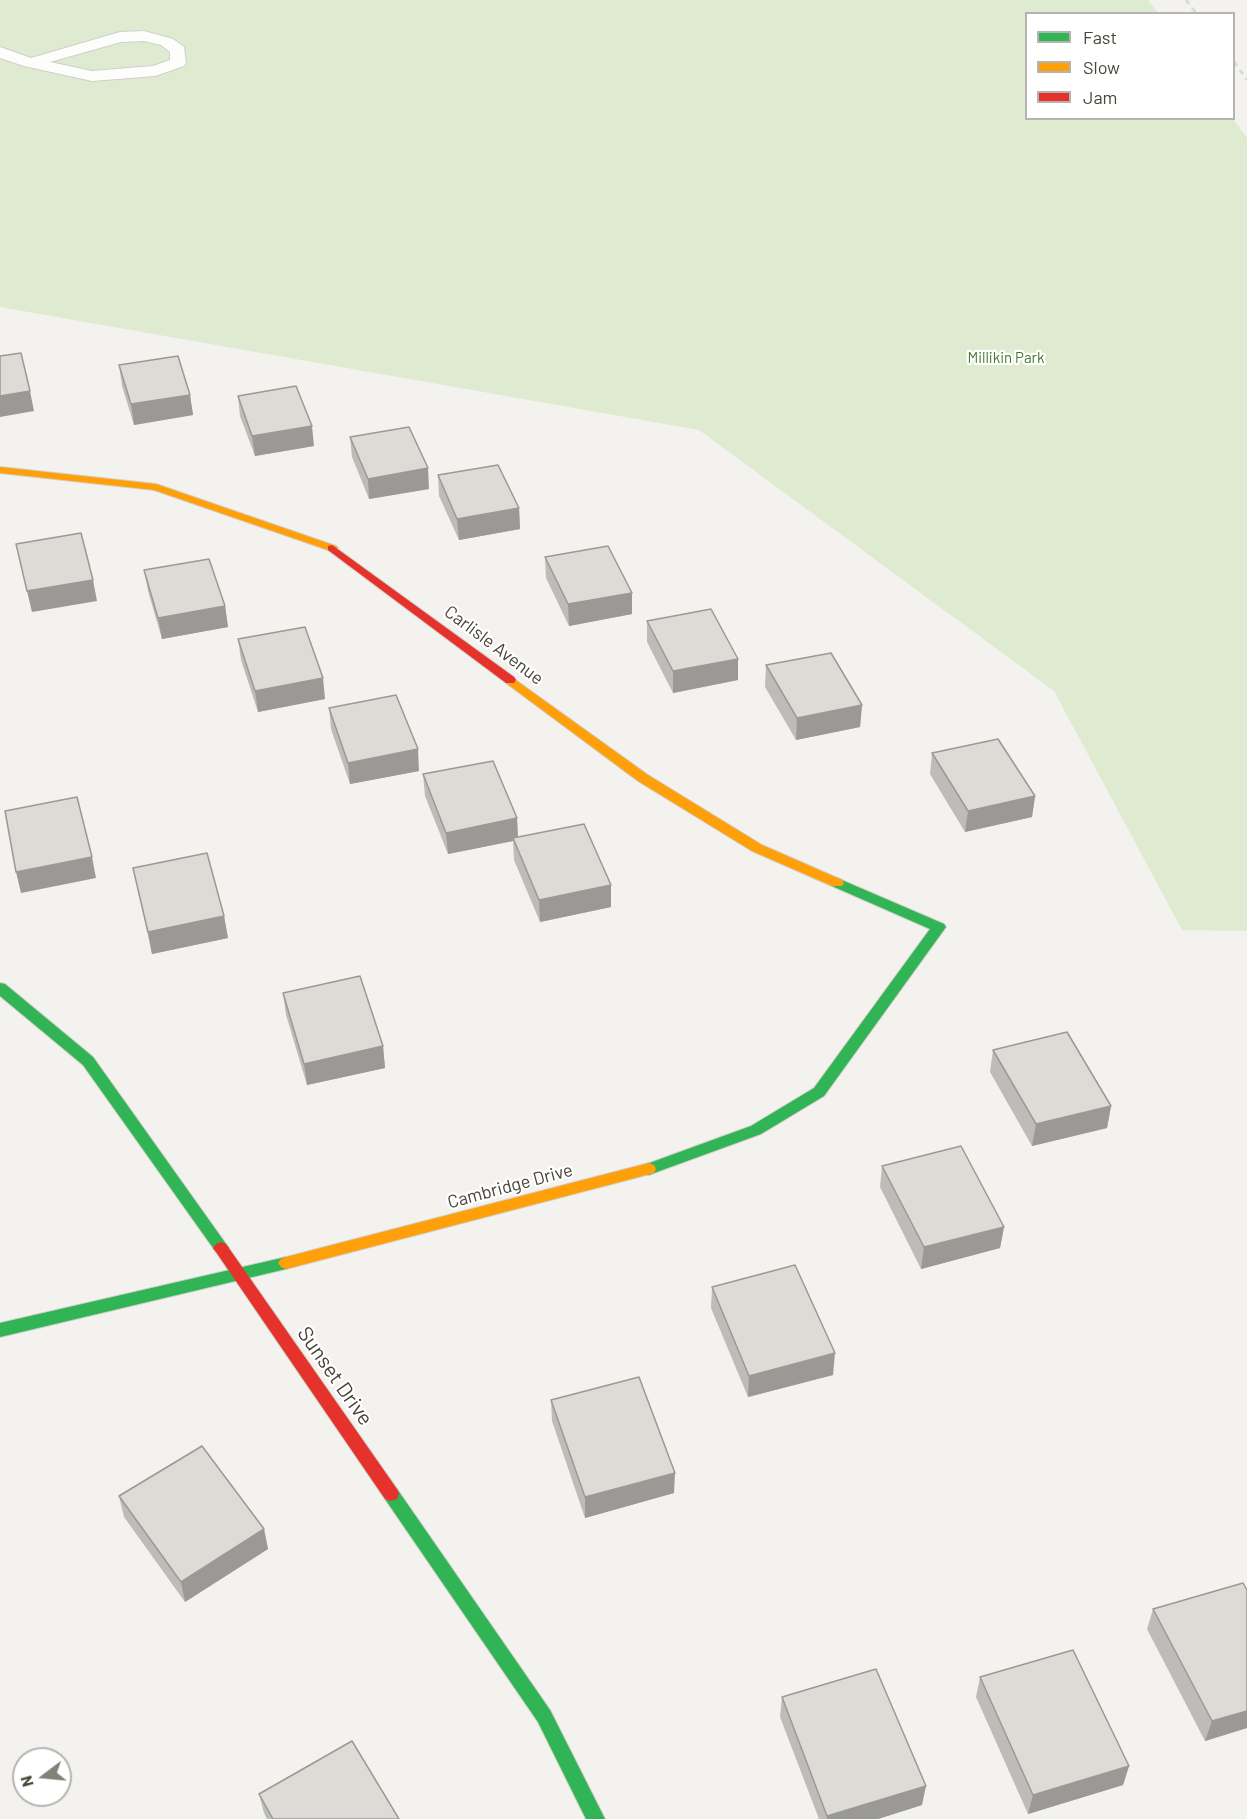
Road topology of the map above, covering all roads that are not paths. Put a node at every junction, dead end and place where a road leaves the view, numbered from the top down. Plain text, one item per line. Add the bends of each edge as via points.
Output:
1 (0, 52) edge
2 (30, 63) junction
3 (0, 470) edge
4 (939, 927) joint
5 (0, 988) edge
6 (241, 1275) junction
7 (0, 1330) edge
8 (596, 1819) edge

1 - 2 lane
2 - 2 lane via 92,76 123,74 155,71 178,63 178,50 167,42 144,36 120,37
3 - 4 street, Carlisle Avenue via 156,487 327,544 643,778 758,848
4 - 6 street, Cambridge Drive via 819,1092 756,1130 666,1164
5 - 6 street, Sunset Drive via 88,1061
6 - 7 street, Cambridge Drive
6 - 8 street, Sunset Drive via 544,1716

